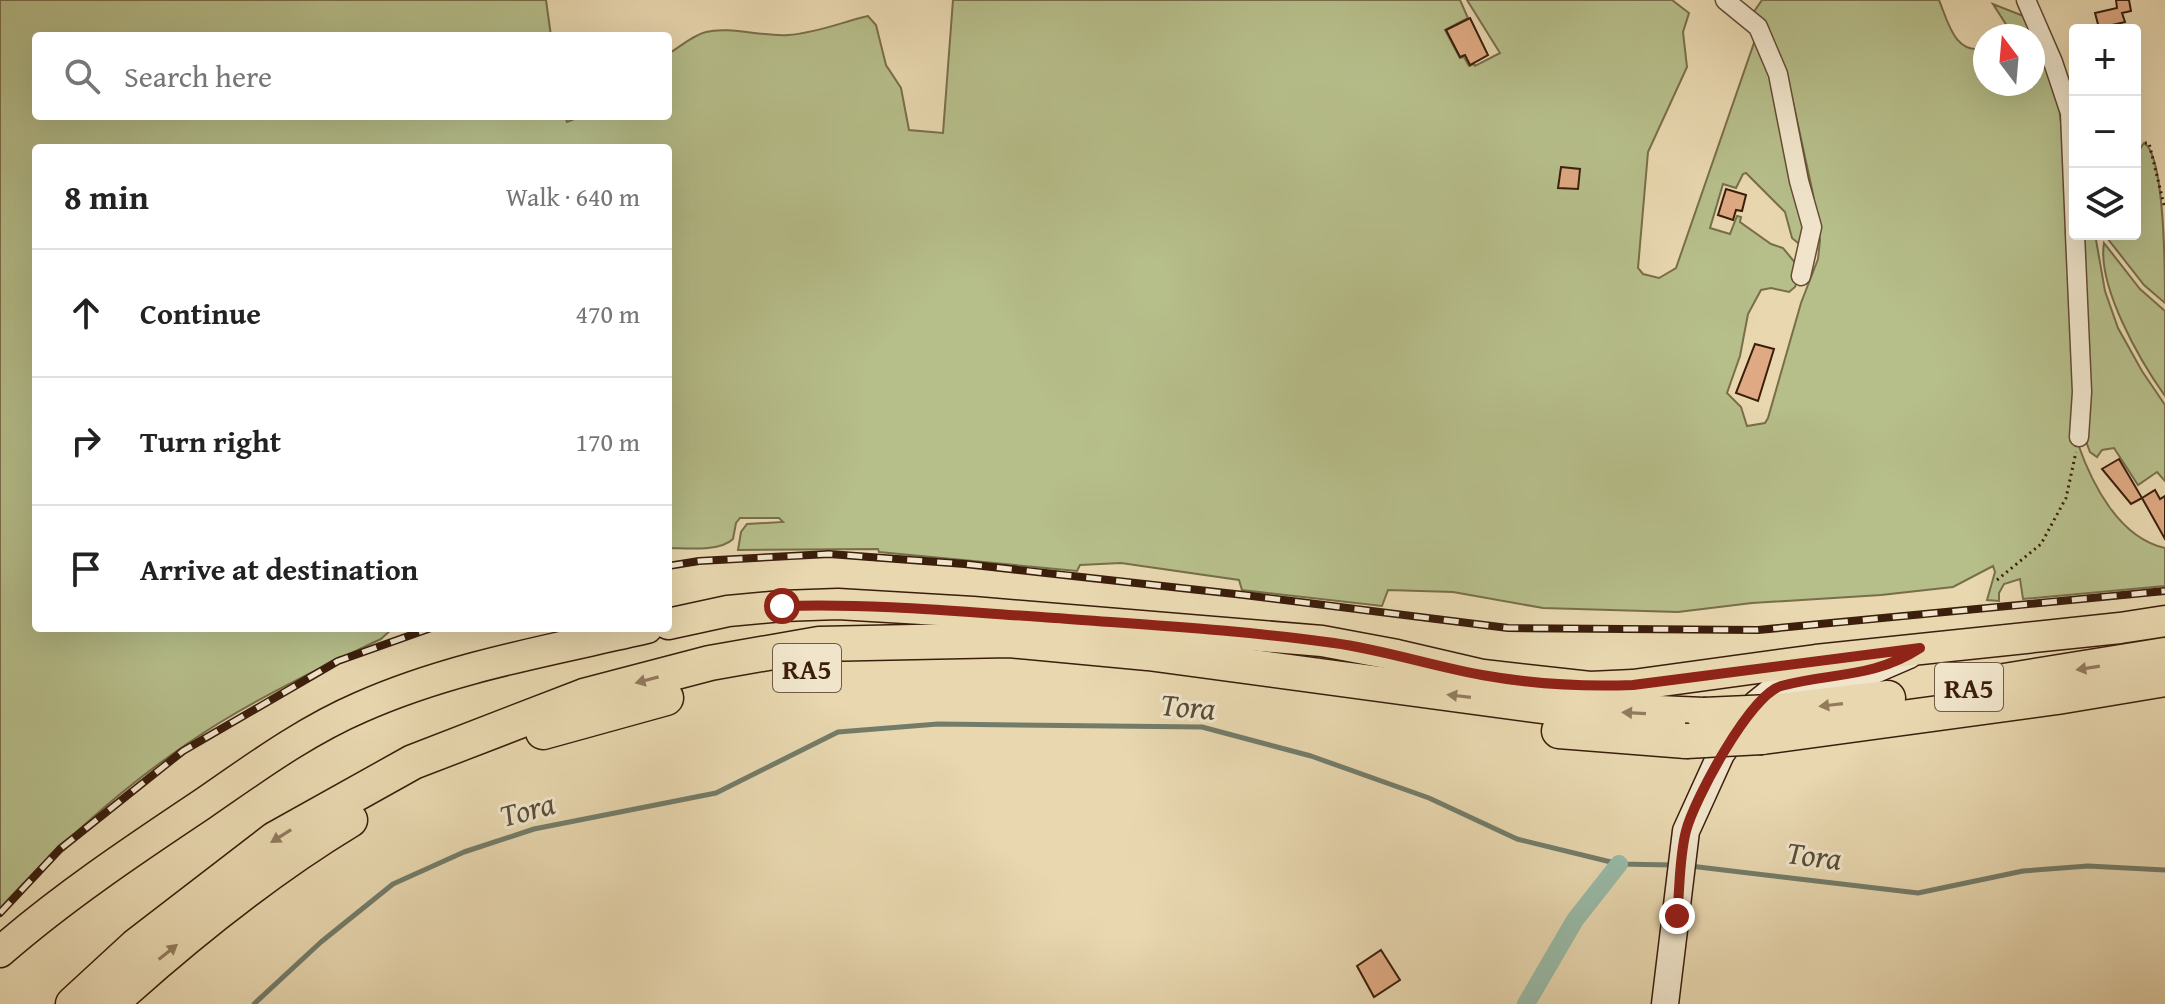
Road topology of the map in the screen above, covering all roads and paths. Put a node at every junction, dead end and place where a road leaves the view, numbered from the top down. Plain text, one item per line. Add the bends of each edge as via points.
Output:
1 (1725, 0) edge
2 (2026, 0) edge
3 (2141, 143) edge
4 (2072, 168) edge
5 (2165, 209) edge
6 (2075, 240) edge
7 (1801, 276) dead end
8 (2079, 437) joint
9 (1997, 580) dead end
10 (2165, 621) edge
11 (672, 623) edge
12 (631, 632) edge
13 (1920, 648) junction
14 (2165, 655) edge
15 (2165, 679) edge
16 (1766, 725) junction
17 (1695, 728) junction
18 (0, 952) edge
19 (73, 1004) edge
20 (110, 1004) edge
21 (1665, 1004) edge

1 - 7 street via 1758,27 1778,74 1812,227
2 - 4 street via 2070,113
3 - 5 path via 2149,143
6 - 8 street
8 - 9 path via 2066,498 2041,544
10 - 13 main road
11 - 13 main road via 782,606 973,612 1322,641 1483,675 1590,687
12 - 18 main road via 425,682 329,722 164,830
13 - 21 street via 1872,671 1777,687 1756,704 1721,754 1686,831
14 -> 16 highway, RA5
15 - 16 highway, RA5 via 2057,697
16 - 17 highway, RA5, bridge
17 -> 19 highway, RA5 via 1148,653 1009,640 819,644 710,663 584,696 413,762 275,839 136,946
20 -> 17 highway, RA5 via 275,870 411,786 536,733 732,680 837,663 1025,663 1151,674 1486,723

